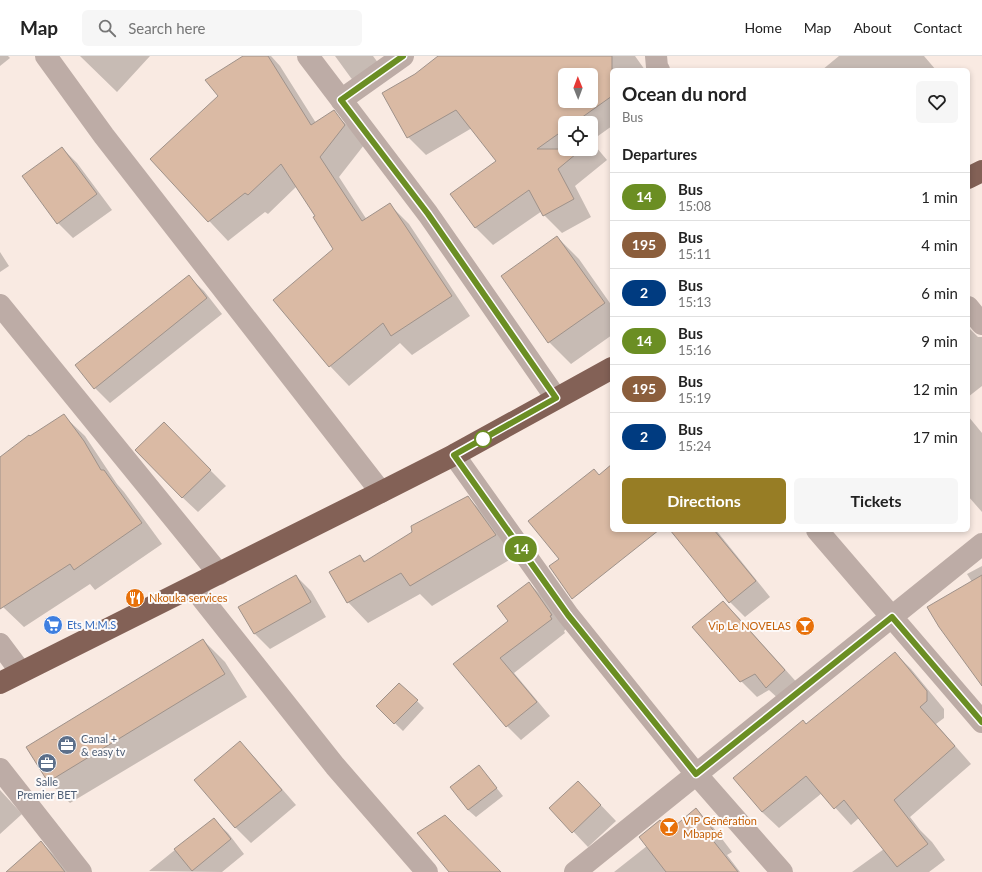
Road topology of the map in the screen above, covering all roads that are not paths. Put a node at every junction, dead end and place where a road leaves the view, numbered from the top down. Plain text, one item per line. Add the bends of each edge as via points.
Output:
1 (46, 56) edge
2 (308, 56) edge
3 (403, 56) edge
4 (656, 56) edge
5 (658, 68) edge
6 (341, 100) junction
7 (982, 171) edge
8 (970, 177) edge
9 (0, 305) edge
10 (970, 309) edge
11 (982, 324) edge
12 (610, 369) edge
13 (556, 398) junction
14 (454, 455) junction
15 (381, 492) junction
16 (819, 532) edge
17 (982, 544) edge
18 (219, 574) junction
19 (193, 588) junction
20 (892, 617) junction
21 (0, 644) edge
22 (22, 672) junction
23 (0, 683) edge
24 (982, 722) edge
25 (0, 769) edge
26 (696, 774) junction
27 (81, 872) edge
28 (427, 872) edge
29 (575, 872) edge
30 (782, 872) edge

1 - 15 street via 104,136
2 - 6 street
3 - 6 street
4 - 5 street
6 - 13 street via 428,214
7 - 8 highway
9 - 18 street
10 - 11 street
12 - 13 highway
13 - 14 highway
14 - 15 highway
14 - 26 street via 568,615
15 - 18 highway
16 - 20 street
17 - 20 street
18 - 19 highway
19 - 22 highway
19 - 28 street via 335,766
20 - 24 street
20 - 26 street
21 - 22 street
22 - 23 highway
25 - 27 street
26 - 29 street
26 - 30 street

